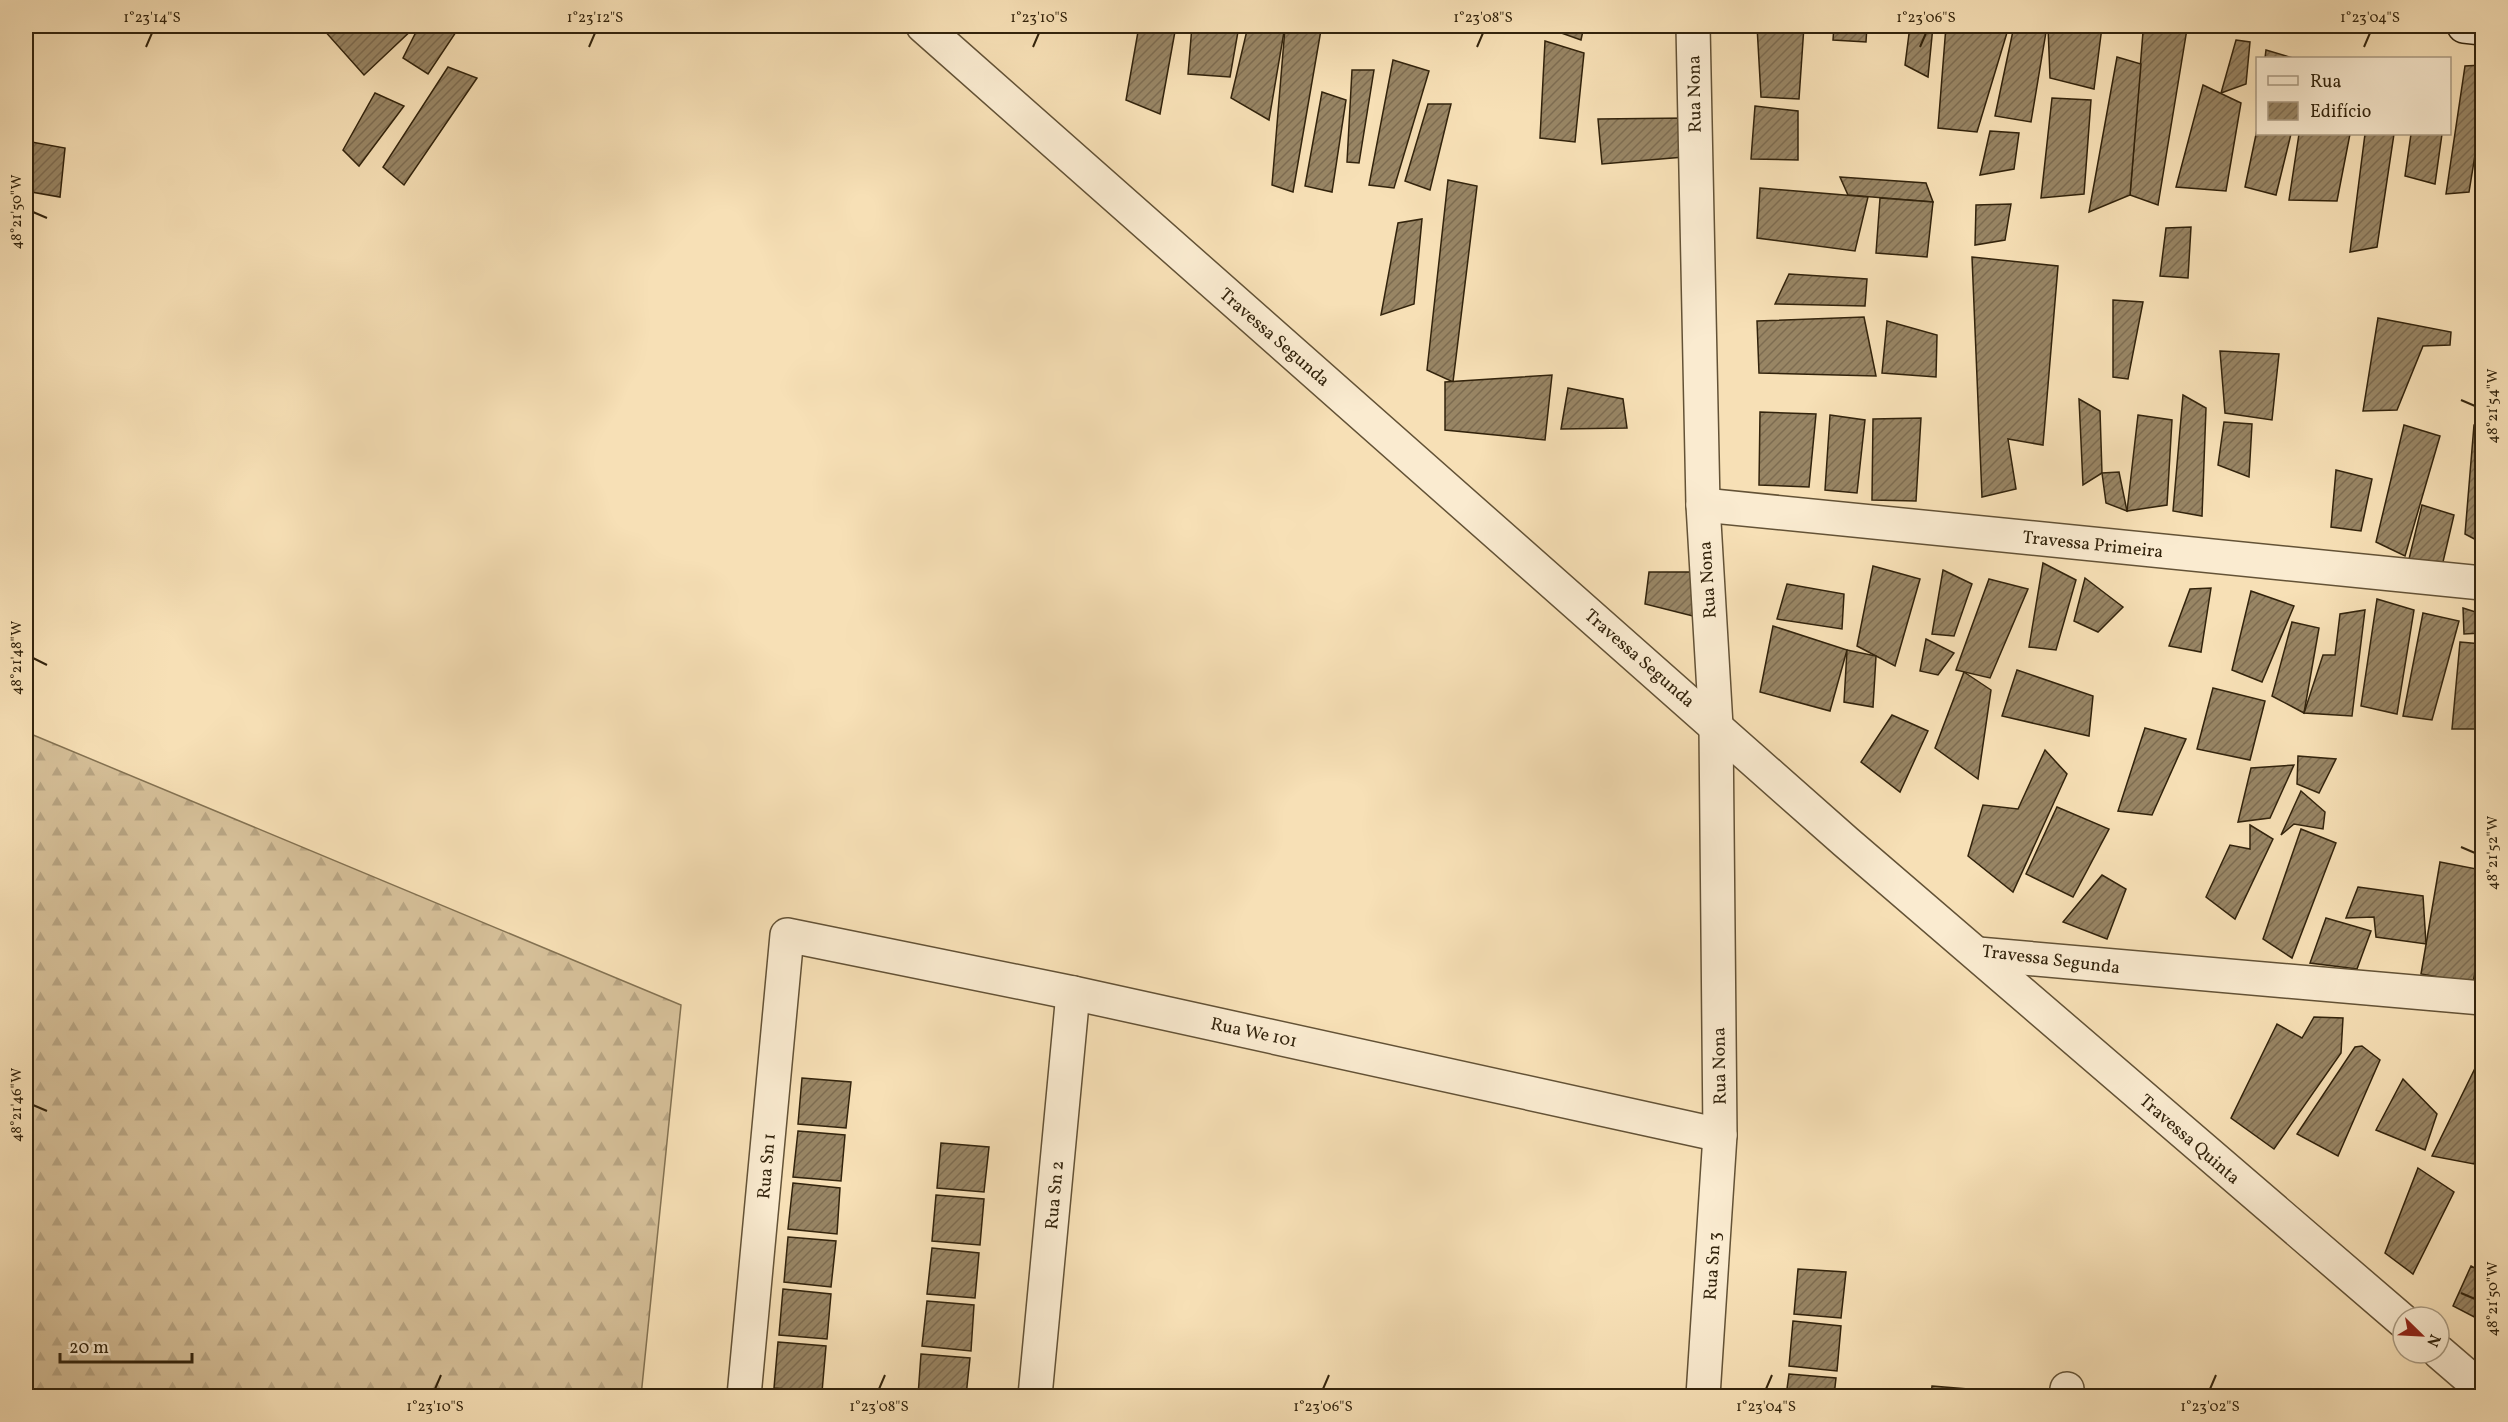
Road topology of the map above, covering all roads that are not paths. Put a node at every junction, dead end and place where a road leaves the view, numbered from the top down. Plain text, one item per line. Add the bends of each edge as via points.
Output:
1 (923, 26) edge
2 (1693, 26) edge
3 (2464, 26) edge
4 (2482, 28) edge
5 (1702, 505) junction
6 (2482, 583) edge
7 (1716, 726) junction
8 (787, 935) joint
9 (1978, 954) junction
10 (1073, 993) junction
11 (2482, 998) edge
12 (1720, 1135) junction
13 (2391, 1311) edge
14 (2451, 1362) edge
15 (2482, 1389) edge
16 (744, 1396) edge
17 (1035, 1396) edge
18 (1703, 1396) edge

1 - 7 street, Travessa Segunda
2 - 5 street, Rua Nona
3 - 4 street
5 - 6 street, Travessa Primeira
5 - 7 street, Rua Nona
7 - 9 street, Travessa Segunda
7 - 12 street, Rua Nona
8 - 10 street, Rua We 101
8 - 16 street, Rua Sn 1
9 - 11 street, Travessa Segunda
9 - 13 street, Travessa Quinta
10 - 12 street, Rua We 101
10 - 17 street, Rua Sn 2
12 - 18 street, Rua Sn 3
14 - 15 street

